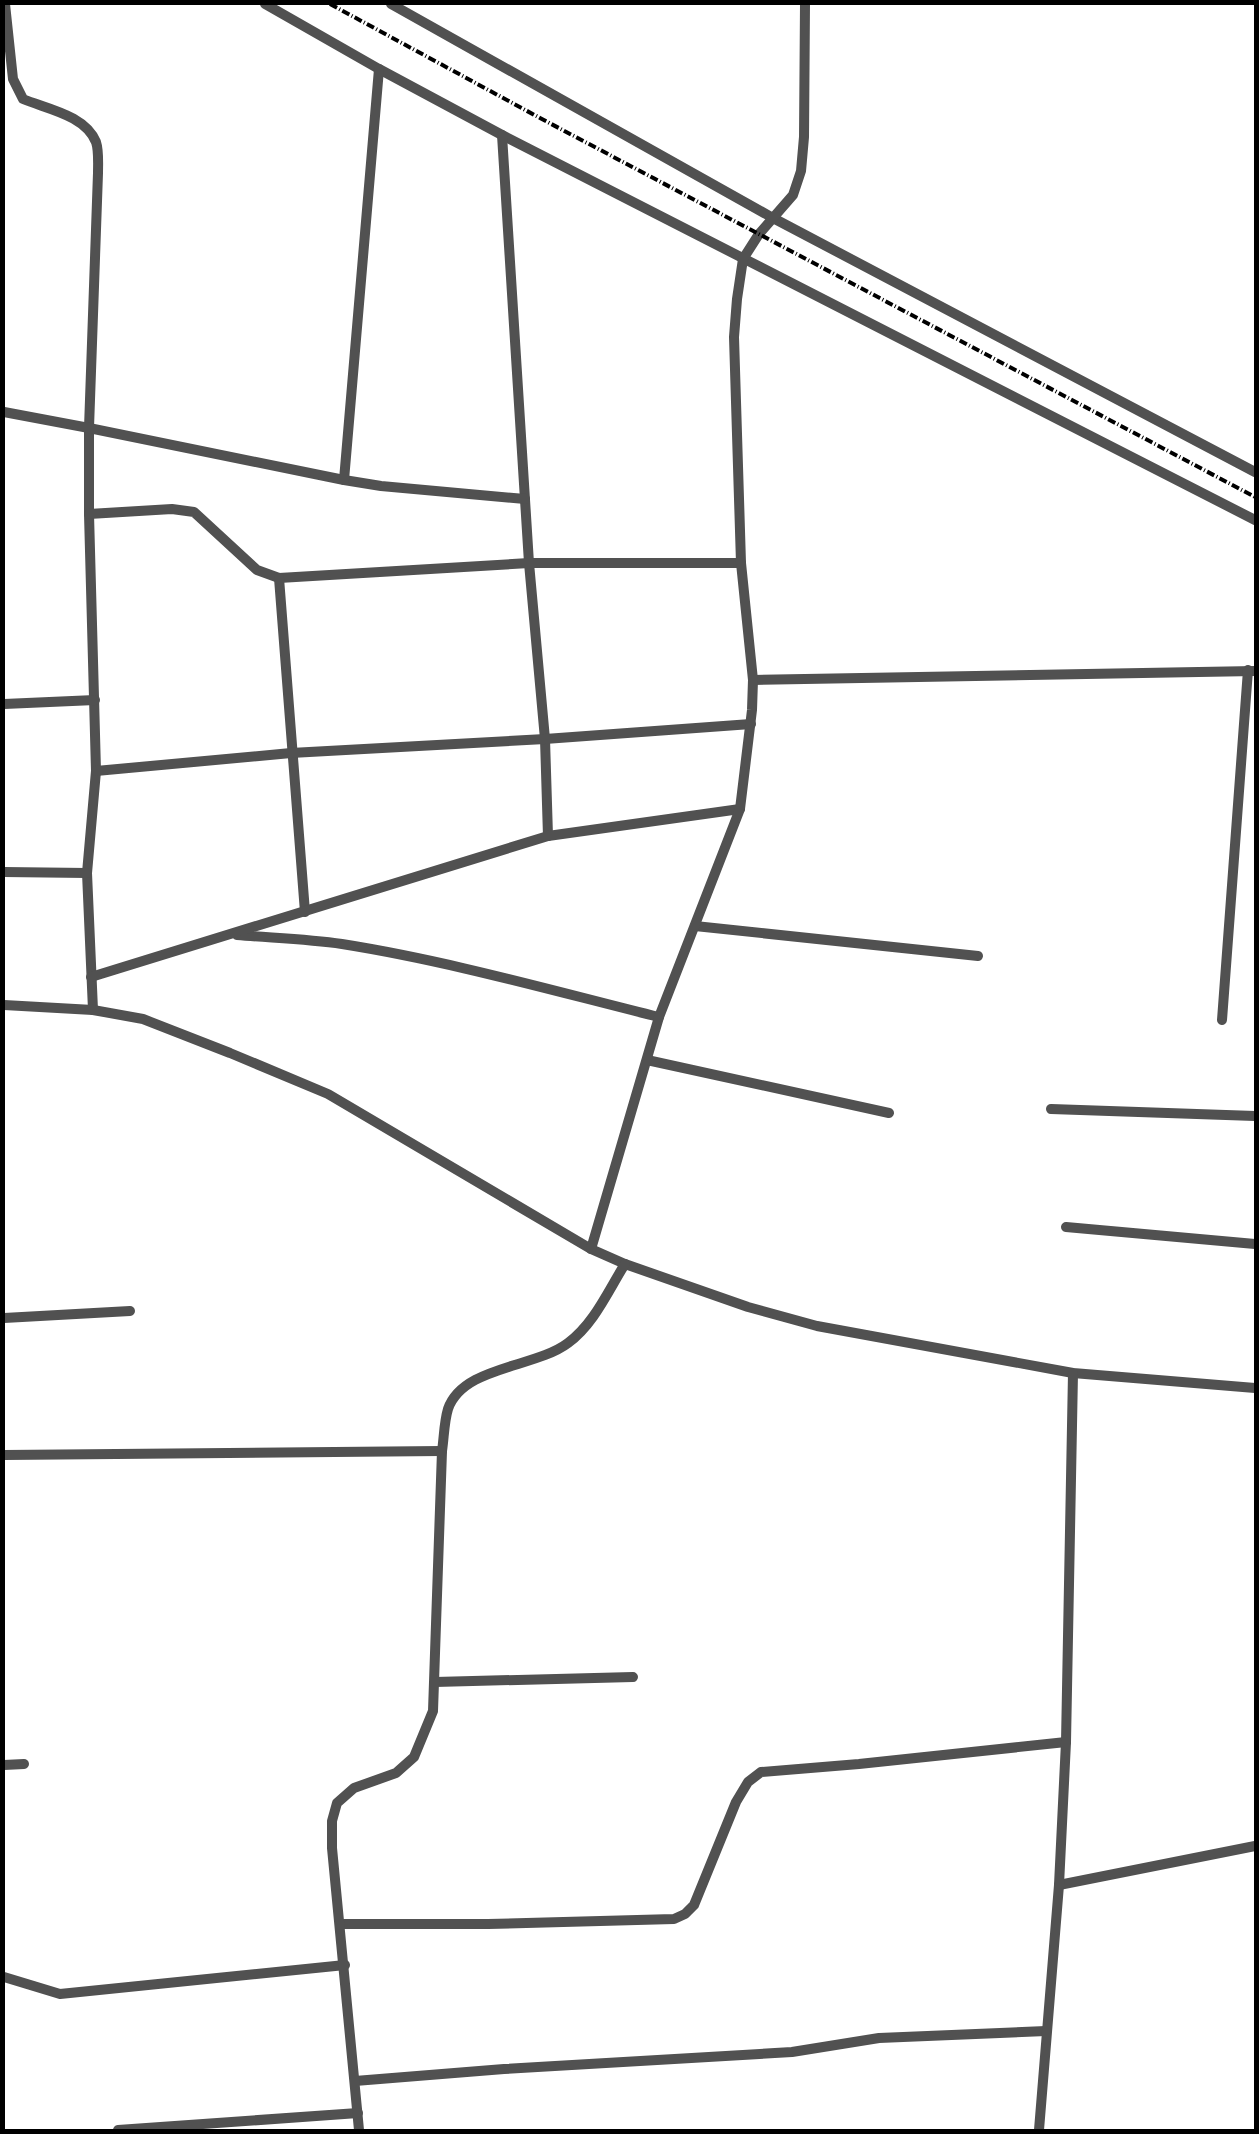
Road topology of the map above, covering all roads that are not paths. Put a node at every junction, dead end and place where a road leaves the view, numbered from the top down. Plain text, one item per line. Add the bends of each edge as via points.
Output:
1 (5, 4) edge
2 (265, 4) edge
3 (391, 4) edge
4 (805, 4) edge
5 (379, 69) junction
6 (502, 135) junction
7 (773, 218) junction
8 (743, 258) junction
9 (4, 412) edge
10 (89, 428) junction
11 (1255, 472) edge
12 (344, 480) junction
13 (525, 499) junction
14 (89, 514) junction
15 (1255, 520) edge
16 (529, 563) junction
17 (741, 563) junction
18 (278, 578) junction
19 (1252, 670) edge
20 (753, 680) junction
21 (95, 700) junction
22 (4, 704) edge
23 (751, 724) junction
24 (545, 739) junction
25 (291, 753) junction
26 (96, 771) junction
27 (740, 809) junction
28 (548, 836) junction
29 (4, 872) edge
30 (87, 873) junction
31 (305, 912) junction
32 (695, 926) junction
33 (231, 934) junction
34 (978, 956) dead end
35 (92, 977) junction
36 (4, 1005) edge
37 (93, 1010) junction
38 (659, 1017) junction
39 (1222, 1020) dead end
40 (647, 1060) junction
41 (1051, 1109) dead end
42 (889, 1113) dead end
43 (1255, 1116) edge
44 (1066, 1227) dead end
45 (1255, 1244) edge
46 (591, 1249) junction
47 (625, 1264) junction
48 (130, 1311) dead end
49 (4, 1318) edge
50 (1073, 1373) junction
51 (1255, 1388) edge
52 (442, 1451) junction
53 (4, 1455) edge
54 (633, 1677) dead end
55 (435, 1682) junction
56 (1066, 1742) junction
57 (24, 1764) dead end
58 (4, 1765) edge
59 (1255, 1846) edge
60 (1060, 1885) junction
61 (340, 1924) junction
62 (345, 1964) junction
63 (4, 1977) edge
64 (1046, 2031) junction
65 (355, 2081) junction
66 (358, 2114) junction
67 (118, 2130) edge
68 (360, 2130) edge
69 (1039, 2130) edge

1 - 10 street via 13,79 24,100 68,115 86,127 96,142 98,173
2 - 5 street
3 - 7 street
4 - 7 street via 801,171 792,195
5 - 6 street
5 - 12 street
6 - 8 street
6 - 13 street
7 - 8 street
7 - 11 street
8 - 15 street
8 - 17 street via 734,337
9 - 10 street
10 - 12 street
10 - 14 street
12 - 13 street
13 - 16 street
14 - 18 street via 172,509 194,512 257,570
14 - 21 street
16 - 17 street
16 - 18 street
16 - 24 street
17 - 20 street
18 - 25 street
19 - 20 street
19 - 39 street
20 - 23 street
21 - 22 street
21 - 26 street
23 - 24 street
23 - 27 street
24 - 25 street
24 - 28 street
25 - 26 street
25 - 31 street
26 - 30 street
27 - 28 street
27 - 32 street
28 - 31 street
29 - 30 street
30 - 35 street
31 - 33 street
32 - 34 street
32 - 38 street
33 - 35 street
33 - 38 street via 340,944 396,954
35 - 37 street
36 - 37 street
37 - 46 street via 143,1019 328,1094
38 - 40 street
40 - 42 street
40 - 46 street
41 - 43 street
44 - 45 street
46 - 47 street
47 - 50 street via 748,1307 817,1326
47 - 52 street via 584,1330 566,1345 480,1378 461,1389 448,1409
48 - 49 street
50 - 51 street
50 - 56 street
52 - 53 street
52 - 55 street
54 - 55 street
55 - 61 street via 433,1711 414,1757 396,1773 354,1788 338,1803 332,1821 332,1848
56 - 60 street
56 - 61 street via 761,1772 748,1782 736,1802 694,1905 674,1919
57 - 58 street
59 - 60 street
60 - 64 street
61 - 62 street
62 - 63 street via 60,1994
62 - 65 street
64 - 65 street via 879,2038 792,2052
64 - 69 street
65 - 66 street
66 - 67 street
66 - 68 street

